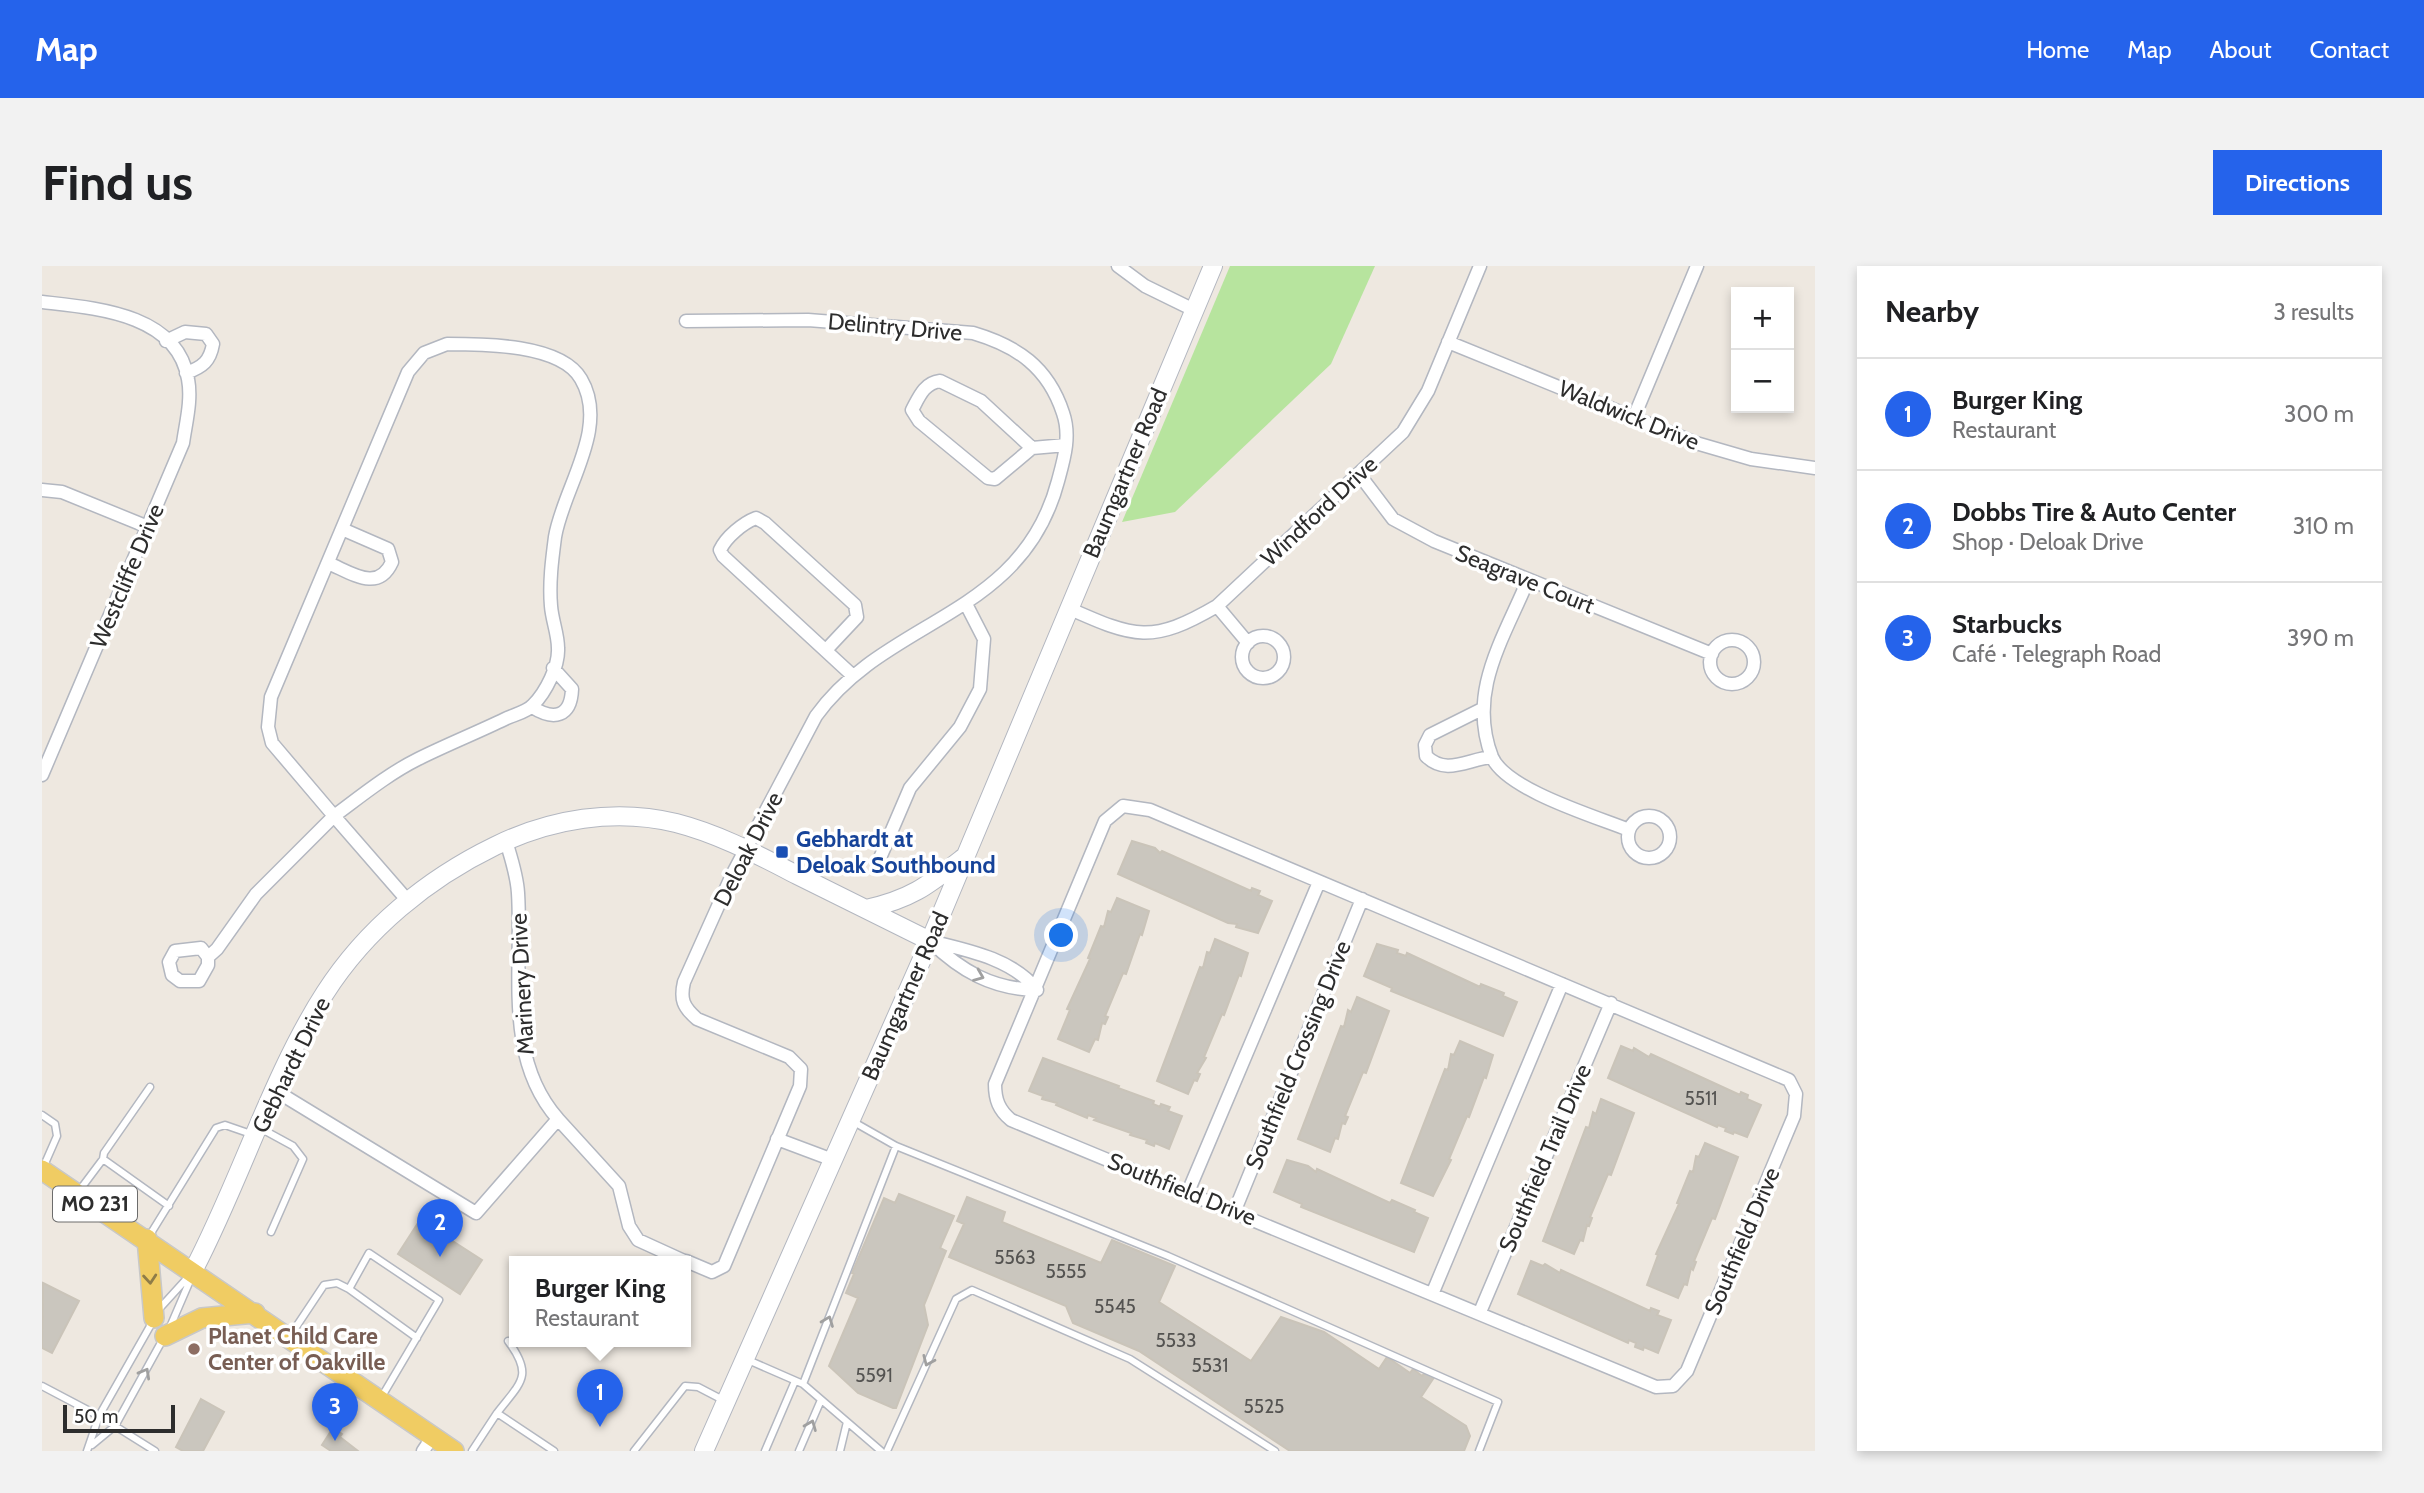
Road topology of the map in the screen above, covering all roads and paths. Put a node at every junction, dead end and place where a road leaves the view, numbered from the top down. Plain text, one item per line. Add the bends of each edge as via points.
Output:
1 (1118, 266) edge
2 (1213, 266) edge
3 (1480, 266) edge
4 (1697, 266) edge
5 (42, 302) edge
6 (1194, 310) junction
7 (686, 321) dead end
8 (166, 341) junction
9 (1448, 342) junction
10 (186, 373) junction
11 (1065, 417) joint
12 (1634, 417) junction
13 (1066, 445) junction
14 (1032, 448) junction
15 (1815, 468) edge
16 (1359, 474) junction
17 (42, 490) edge
18 (148, 527) junction
19 (342, 528) junction
20 (328, 563) junction
21 (1528, 580) junction
22 (966, 604) junction
23 (1217, 606) junction
24 (1068, 608) junction
25 (1248, 643) dead end
26 (826, 650) junction
27 (1712, 654) dead end
28 (553, 668) junction
29 (852, 675) junction
30 (533, 707) junction
31 (1482, 709) junction
32 (1492, 757) junction
33 (42, 775) edge
34 (334, 816) junction
35 (1629, 830) dead end
36 (506, 841) junction
37 (746, 849) junction
38 (965, 857) junction
39 (880, 858) dead end
40 (1319, 882) junction
41 (1362, 899) junction
42 (408, 901) junction
43 (866, 909) junction
44 (930, 941) junction
45 (208, 957) dead end
46 (1562, 984) junction
47 (1037, 990) junction
48 (1611, 1003) junction
49 (150, 1087) dead end
50 (276, 1091) junction
51 (42, 1115) edge
52 (558, 1119) junction
53 (850, 1121) junction
54 (258, 1132) junction
55 (777, 1139) junction
56 (896, 1146) junction
57 (103, 1159) junction
58 (833, 1160) junction
59 (42, 1170) edge
60 (1188, 1192) junction
61 (78, 1193) junction
62 (169, 1206) junction
63 (1235, 1210) junction
64 (271, 1232) dead end
65 (147, 1239) junction
66 (674, 1256) edge
67 (691, 1263) edge
68 (193, 1271) junction
69 (349, 1289) junction
70 (1433, 1293) junction
71 (1480, 1312) junction
72 (254, 1313) junction
73 (154, 1318) junction
74 (165, 1336) junction
75 (289, 1337) junction
76 (417, 1338) junction
77 (512, 1347) edge
78 (747, 1359) junction
79 (795, 1381) junction
80 (803, 1384) junction
81 (42, 1386) edge
82 (380, 1400) junction
83 (821, 1400) junction
84 (728, 1403) junction
85 (497, 1413) junction
86 (99, 1416) junction
87 (847, 1422) junction
88 (116, 1426) junction
89 (428, 1444) edge
90 (89, 1448) edge
91 (155, 1451) edge
92 (454, 1451) edge
93 (471, 1451) edge
94 (554, 1451) edge
95 (634, 1451) edge
96 (704, 1451) edge
97 (765, 1451) edge
98 (799, 1451) edge
99 (840, 1451) edge
100 (881, 1451) edge
101 (887, 1451) edge
102 (1275, 1451) edge
103 (1479, 1451) edge

1 - 6 street via 1145,286
2 - 6 main road, Baumgartner Road
3 - 9 street, Windford Drive
4 - 12 street
5 - 8 street, Westcliffe Drive via 133,318
6 - 24 main road, Baumgartner Road
7 - 11 street, Delintry Drive via 808,320 973,332 1024,354 1046,376
8 - 10 street, Westcliffe Drive
8 - 10 street via 185,332 206,334 213,344 210,359
9 - 12 street, Waldwick Drive
9 - 16 street, Windford Drive via 1428,391 1403,432
10 - 18 street, Westcliffe Drive via 190,402 183,443
11 - 13 street, Deloak Drive
12 - 15 street, Waldwick Drive via 1696,443 1751,459
13 - 14 street
13 - 22 street, Deloak Drive via 1055,496 1020,560
14 - 14 street via 995,479 988,478 912,410 923,390 940,380 981,401
16 - 21 street, Seagrave Court via 1393,519
16 - 23 street, Windford Drive
17 - 18 street via 62,492
18 - 33 street, Westcliffe Drive
19 - 20 street
19 - 20 street via 388,549 392,562 378,579 366,579
19 - 28 street via 408,372 424,353 447,344 485,344 567,363 586,390 590,421 558,518 551,566 558,648
20 - 34 street via 274,689 268,727 272,743
21 - 27 street, Seagrave Court
21 - 31 street via 1488,674
22 - 29 street, Deloak Drive
22 - 39 street via 984,639 980,689 960,727 910,788
23 - 24 street, Windford Drive via 1186,624 1148,634 1128,633
23 - 25 street
24 - 38 main road, Baumgartner Road
26 - 26 street via 857,617 855,605 765,523 749,520 723,544 723,556
26 - 29 street
28 - 30 street
28 - 30 street via 572,689 568,710 551,717
29 - 37 street, Deloak Drive via 816,716
30 - 34 street via 402,767
31 - 32 street
31 - 32 street via 1430,734 1426,757 1448,768
32 - 35 street via 1513,778
34 - 42 street
34 - 45 street via 256,894
36 - 37 main road, Gebhardt Drive via 561,822 643,817 698,829
36 - 42 main road, Gebhardt Drive via 436,879
36 - 52 street, Marinery Drive via 518,890 520,1030 525,1062 533,1084
37 - 43 main road, Gebhardt Drive
37 - 55 street, Deloak Drive via 681,997 697,1018 789,1057 801,1069 800,1086
38 - 43 main road via 919,892
38 - 44 main road, Baumgartner Road
40 - 41 street, Southfield Drive
40 - 47 street, Southfield Drive via 1150,810 1123,806 1105,821
40 - 60 street, Southfield Crossing Drive
41 - 46 street, Southfield Drive
41 - 63 street, Southfield Crossing Drive
42 - 50 main road, Gebhardt Drive via 363,944 325,993
43 - 44 main road, Gebhardt Drive
44 - 47 street via 1024,974
44 -> 47 street via 958,967 1008,988
44 - 53 main road, Baumgartner Road
46 - 48 street, Southfield Drive
46 - 70 street
47 - 60 street, Southfield Drive via 995,1084 1003,1114
48 - 71 street, Southfield Trail Drive
48 - 71 street, Southfield Drive via 1789,1080 1796,1094 1794,1116 1687,1371 1673,1386 1656,1387
49 - 57 lane
50 - 52 street via 475,1213
50 - 54 main road, Gebhardt Drive
51 - 59 lane via 55,1124 57,1136
52 - 66 street, Deloak Drive via 619,1186 638,1240
53 - 56 lane
53 - 58 main road, Baumgartner Road
54 - 62 lane via 220,1125
54 - 64 lane via 293,1146 303,1159
54 - 68 main road, Gebhardt Drive
55 - 58 street
55 - 67 street, Deloak Drive via 724,1266 712,1272
80 -> 56 lane
56 - 103 lane via 1168,1256 1498,1402
57 - 61 lane
57 - 62 lane
58 - 78 main road, Baumgartner Road
59 - 61 main road, MO 231
60 - 63 street, Southfield Drive
61 - 65 main road, MO 231
62 - 65 lane
63 - 70 street, Southfield Drive
65 - 68 main road, MO 231
65 -> 73 main road
68 - 72 main road, MO 231
68 - 73 lane via 165,1299
68 - 74 lane via 181,1308
69 - 75 lane via 337,1283 324,1285
69 - 76 lane
69 - 76 lane via 369,1253 439,1300
70 - 71 street, Southfield Drive
72 - 74 main road via 202,1318
72 - 75 main road, MO 231
73 - 86 lane
88 -> 74 lane
75 - 82 main road, MO 231
76 - 82 lane
77 - 85 lane via 523,1361 524,1372
78 - 79 lane
78 - 84 main road, Baumgartner Road
79 - 80 lane
79 - 97 lane
80 - 83 lane
81 - 86 lane
82 - 89 main road, MO 231
83 - 87 lane
98 -> 83 lane
84 - 95 lane via 698,1387 685,1386
84 - 96 main road, Baumgartner Road
85 - 93 lane
85 - 94 lane
86 - 88 lane
86 - 90 lane
87 - 99 lane
87 - 100 lane
88 - 90 lane
88 - 91 lane
89 - 92 main road, MO 231
102 -> 101 lane via 1128,1357 972,1290 956,1299

